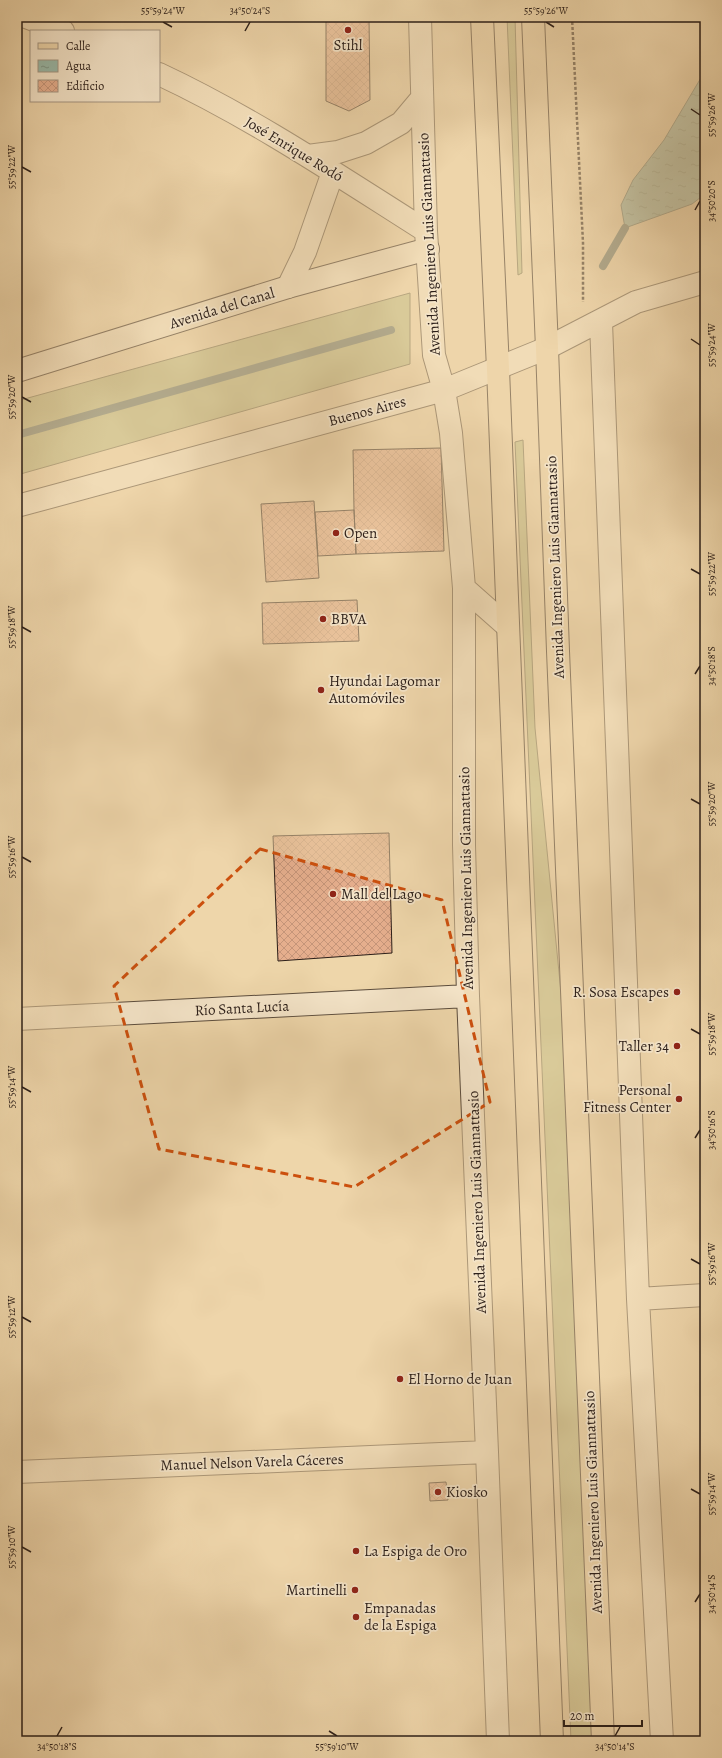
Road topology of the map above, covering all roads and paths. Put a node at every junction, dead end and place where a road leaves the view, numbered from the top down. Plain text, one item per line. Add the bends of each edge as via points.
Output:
1 (26, 17) edge
2 (420, 17) edge
3 (482, 17) edge
4 (533, 17) edge
5 (572, 17) edge
6 (60, 30) edge
7 (160, 75) edge
8 (422, 98) junction
9 (308, 156) junction
10 (333, 172) junction
11 (427, 240) junction
12 (705, 282) edge
13 (288, 287) junction
14 (601, 322) junction
15 (580, 330) junction
16 (547, 348) junction
17 (498, 368) junction
18 (17, 371) edge
19 (444, 390) junction
20 (17, 506) edge
21 (464, 588) junction
22 (507, 626) junction
23 (468, 996) junction
24 (17, 1019) edge
25 (705, 1295) edge
26 (638, 1299) junction
27 (488, 1452) junction
28 (17, 1472) edge
29 (498, 1741) edge
30 (552, 1741) edge
31 (603, 1741) edge
32 (662, 1741) edge

1 - 6 street
2 - 8 street, Avenida Ingeniero Luis Giannattasio
3 - 17 main road
4 - 16 main road, Avenida Ingeniero Luis Giannattasio
5 - 15 path via 583,243 584,289
7 - 9 street, José Enrique Rodó
8 - 9 street via 402,122 366,143 338,152
8 - 11 street, Avenida Ingeniero Luis Giannattasio
9 - 10 street, José Enrique Rodó
10 - 11 street, José Enrique Rodó
10 - 13 street via 305,252
11 - 13 street, Avenida del Canal
11 - 19 street, Avenida Ingeniero Luis Giannattasio via 434,355
12 - 14 street, Buenos Aires via 636,302
13 - 18 street, Avenida del Canal
14 - 15 street, Buenos Aires
14 - 26 street
15 - 16 street, Buenos Aires
16 - 17 street, Buenos Aires
16 - 31 main road, Avenida Ingeniero Luis Giannattasio
17 - 19 street, Buenos Aires
17 - 22 main road
19 - 20 street, Buenos Aires
19 - 21 street, Avenida Ingeniero Luis Giannattasio via 451,433
21 - 22 street
21 - 23 street, Avenida Ingeniero Luis Giannattasio via 464,846
22 - 30 main road
23 - 24 street, Río Santa Lucía
23 - 27 street, Avenida Ingeniero Luis Giannattasio
25 - 26 street
26 - 32 street
27 - 28 street, Manuel Nelson Varela Cáceres
27 - 29 street, Avenida Ingeniero Luis Giannattasio

